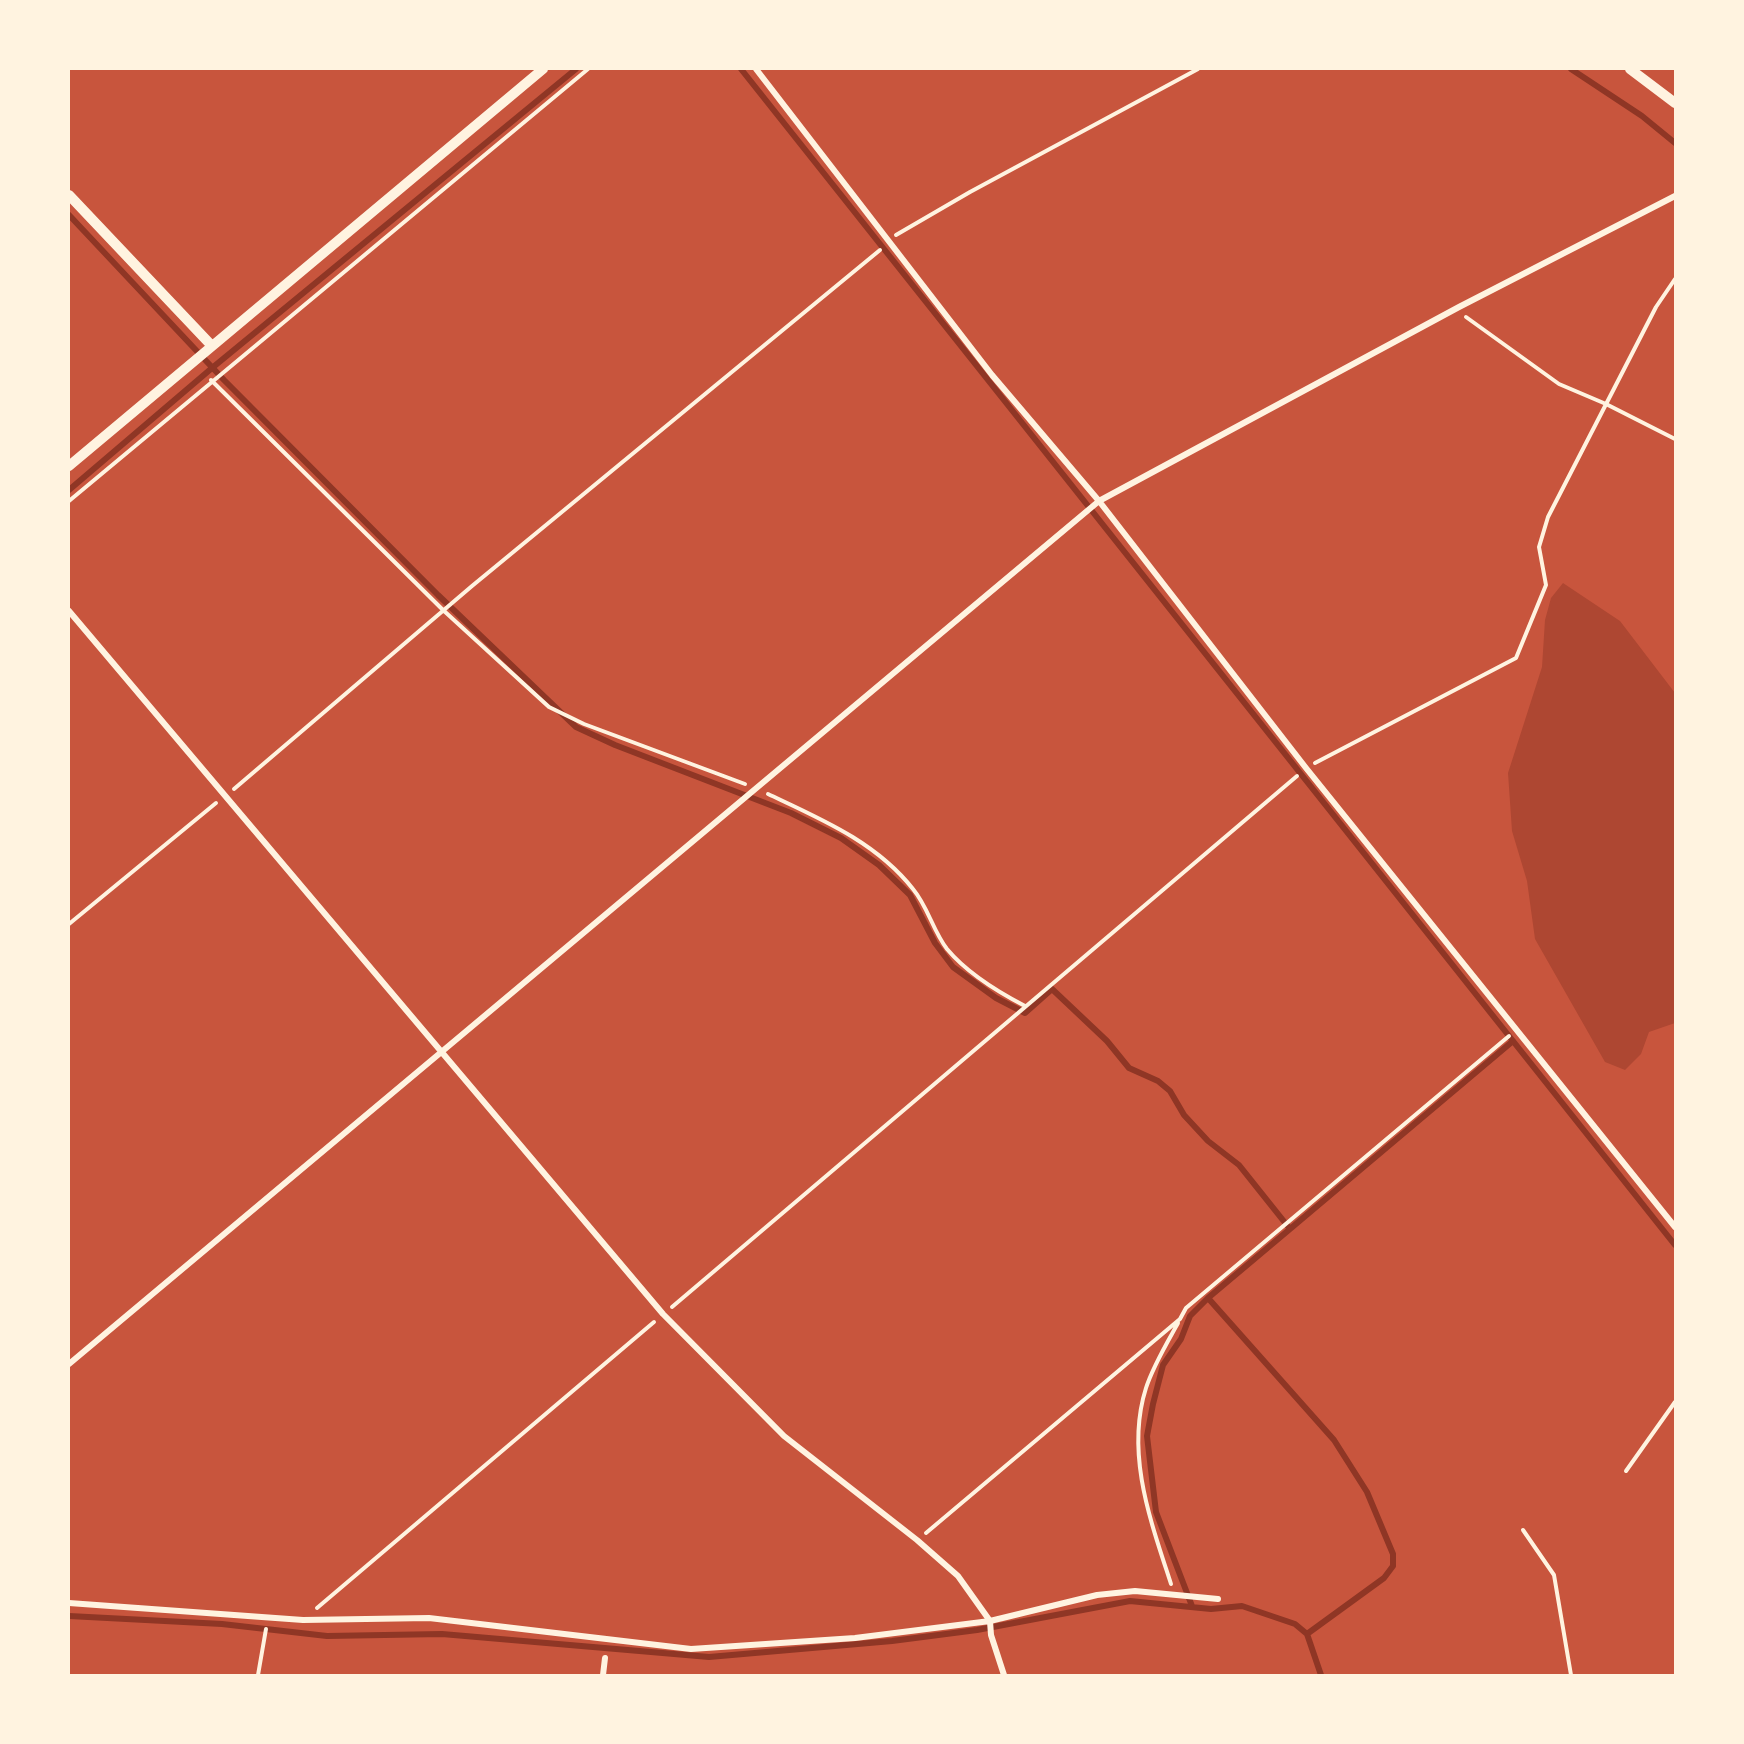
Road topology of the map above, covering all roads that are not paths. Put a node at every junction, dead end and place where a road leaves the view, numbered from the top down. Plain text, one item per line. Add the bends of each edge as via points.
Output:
1 (543, 69) edge
2 (756, 69) edge
3 (1630, 69) edge
4 (1675, 103) edge
5 (69, 195) edge
6 (1675, 196) edge
7 (212, 346) junction
8 (69, 466) edge
9 (1099, 501) junction
10 (69, 611) edge
11 (441, 1053) junction
12 (1675, 1227) edge
13 (69, 1364) edge
14 (1218, 1599) dead end
15 (69, 1603) edge
16 (990, 1621) junction
17 (605, 1658) dead end
18 (603, 1675) edge
19 (1004, 1675) edge

1 - 7 street
2 - 9 street via 992,375
3 - 4 street
5 - 7 street
6 - 9 street
7 - 8 street
9 - 11 street
9 - 12 street via 1306,768
10 - 11 street
11 - 13 street
11 - 16 street via 663,1314 784,1436 958,1576
14 - 16 street via 1135,1591 1097,1595
15 - 16 street via 303,1620 429,1618 691,1649 855,1638
16 - 19 street
17 - 18 street

